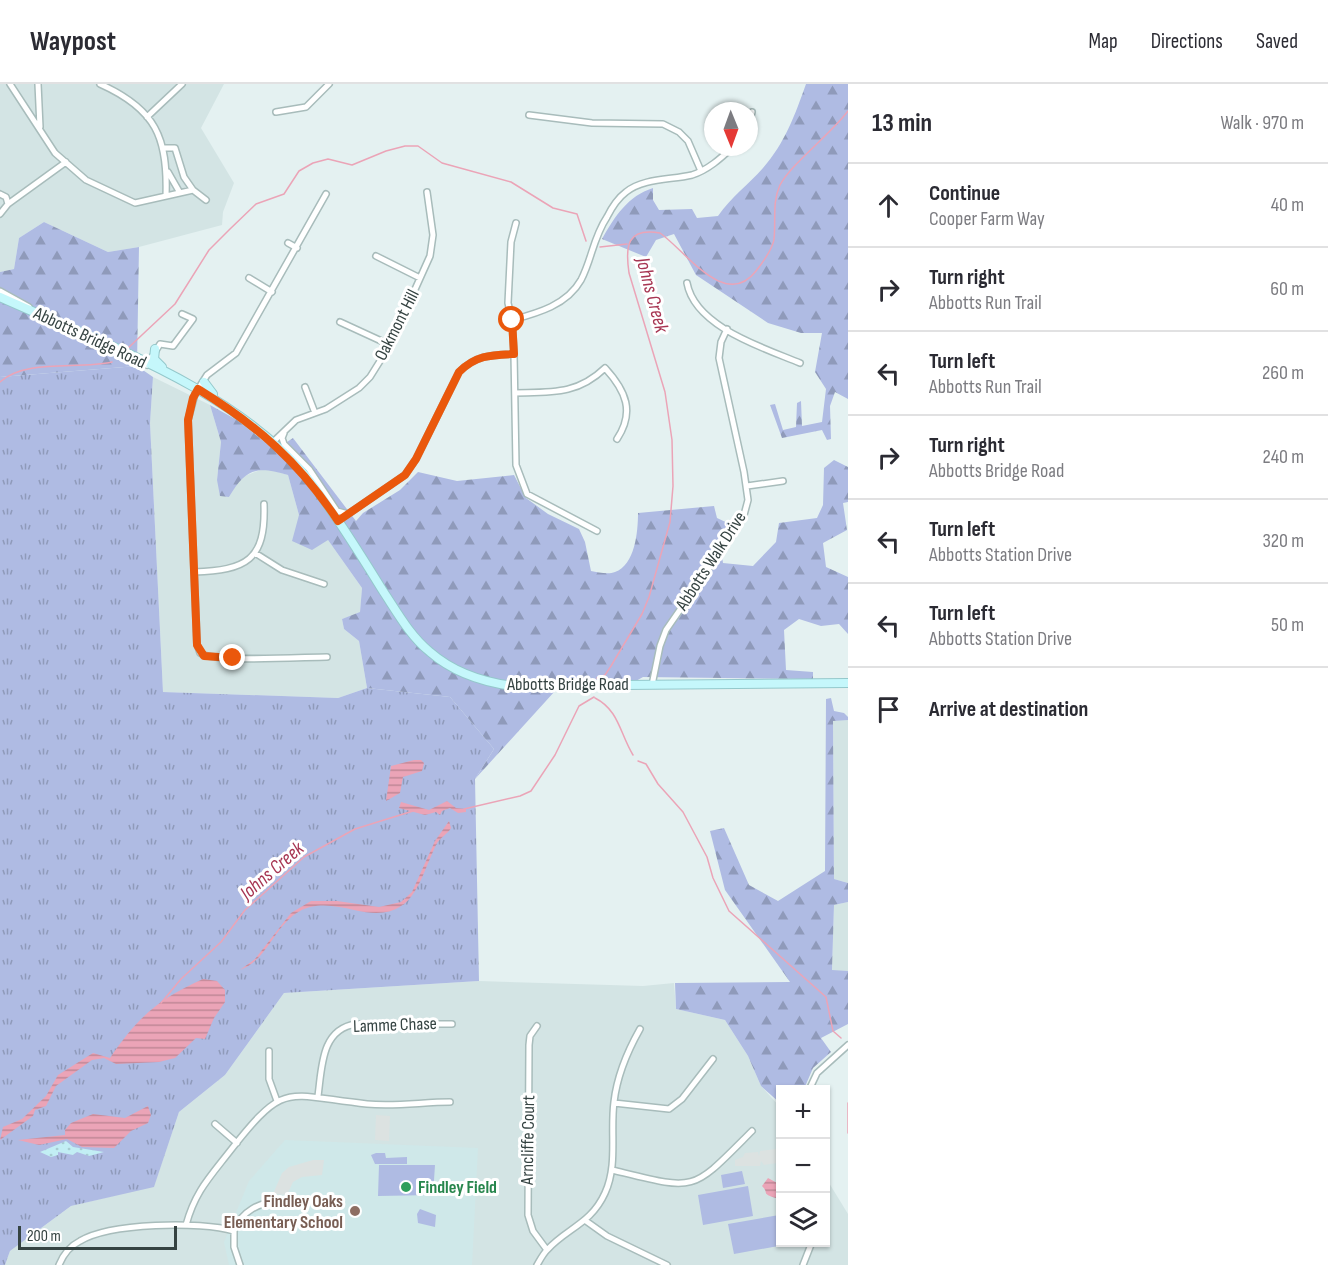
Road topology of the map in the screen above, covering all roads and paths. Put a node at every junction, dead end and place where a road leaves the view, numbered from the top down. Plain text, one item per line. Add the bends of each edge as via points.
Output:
1 (10, 84) edge
2 (38, 84) edge
3 (100, 84) edge
4 (182, 84) edge
5 (329, 84) edge
6 (276, 112) dead end
7 (529, 114) dead end
8 (147, 117) junction
9 (40, 129) junction
10 (163, 148) junction
11 (721, 156) edge
12 (66, 162) junction
13 (167, 171) junction
14 (701, 171) junction
15 (193, 190) junction
16 (427, 192) dead end
17 (180, 193) junction
18 (0, 194) edge
19 (326, 194) dead end
20 (166, 196) junction
21 (206, 200) dead end
22 (8, 204) junction
23 (0, 214) edge
24 (516, 223) dead end
25 (288, 243) dead end
26 (297, 248) junction
27 (376, 256) dead end
28 (249, 278) dead end
29 (420, 278) junction
30 (687, 284) dead end
31 (0, 291) edge
32 (272, 292) junction
33 (0, 297) edge
34 (38, 314) junction
35 (182, 314) dead end
36 (512, 320) junction
37 (340, 322) dead end
38 (727, 329) junction
39 (390, 345) junction
40 (154, 349) junction
41 (514, 354) junction
42 (144, 363) junction
43 (800, 363) dead end
44 (179, 379) junction
45 (201, 385) junction
46 (305, 387) dead end
47 (515, 393) junction
48 (315, 413) junction
49 (287, 428) junction
50 (617, 439) dead end
51 (273, 442) junction
52 (783, 481) dead end
53 (747, 486) junction
54 (264, 504) dead end
55 (348, 514) junction
56 (338, 521) junction
57 (597, 531) dead end
58 (255, 553) junction
59 (194, 572) junction
60 (324, 584) dead end
61 (200, 653) junction
62 (327, 657) dead end
63 (195, 660) dead end
64 (848, 683) edge
65 (652, 685) junction
66 (452, 1024) dead end
67 (537, 1026) dead end
68 (640, 1029) dead end
69 (848, 1045) edge
70 (269, 1051) dead end
71 (713, 1059) dead end
72 (810, 1085) edge
73 (318, 1095) junction
74 (278, 1101) junction
75 (450, 1102) dead end
76 (614, 1103) junction
77 (214, 1124) dead end
78 (752, 1131) dead end
79 (237, 1143) junction
80 (612, 1170) junction
81 (280, 1201) dead end
82 (586, 1221) junction
83 (186, 1225) junction
84 (234, 1231) junction
85 (810, 1247) edge
86 (547, 1250) junction
87 (59, 1265) edge
88 (240, 1265) edge
89 (537, 1265) edge
90 (667, 1265) edge
91 (803, 1265) edge

1 - 9 street
2 - 9 street
3 - 8 street via 120,93
4 - 8 street
5 - 6 street via 306,107
7 - 14 street via 592,123 663,124 688,141
8 - 10 street via 160,134
9 - 12 street via 55,153
10 - 13 street
10 - 15 street via 175,148 184,177
11 - 14 street
12 - 20 street via 86,180 135,203
12 - 22 street
13 - 17 street
13 - 20 street
14 - 36 street via 635,186 625,192 594,238 580,281 570,294 544,311
15 - 17 street
15 - 21 street
16 - 29 street, Oakmont Hill via 433,235 430,256
17 - 20 street
18 - 22 street
19 - 26 street
22 - 23 street
24 - 36 street via 508,287
25 - 26 street
26 - 32 street
27 - 29 street
28 - 32 street
29 - 39 street, Oakmont Hill
30 - 38 street via 690,298
31 - 34 street
32 - 45 street via 236,353 207,375
33 - 34 main road, Abbotts Bridge Road
34 - 42 main road, Abbotts Bridge Road
35 - 40 street via 193,319 173,346 160,344
36 - 41 street
37 - 39 street
38 - 43 street
38 - 53 street, Abbotts Walk Drive via 719,358
39 - 48 street, Oakmont Hill via 370,377 340,401
40 - 42 street
40 - 44 main road, Abbotts Bridge Road via 155,362 178,374
41 - 47 street
41 - 55 street via 486,355 468,363 459,372 405,475
42 - 44 main road, Abbotts Bridge Road
44 - 45 main road, Abbotts Bridge Road
45 - 51 main road, Abbotts Bridge Road
45 - 59 street via 188,420
46 - 48 street
47 - 50 street via 570,389 590,382 605,368 628,405 626,421
47 - 57 street via 516,465 527,494
48 - 49 street, Oakmont Hill
49 - 51 street, Oakmont Hill
49 - 55 street via 282,438 284,444 309,470 337,511
51 - 56 main road, Abbotts Bridge Road via 309,480
52 - 53 street
53 - 65 street, Abbotts Walk Drive via 744,515 666,630
54 - 58 street via 263,537
55 - 56 street
56 - 65 main road, Abbotts Bridge Road via 415,638 459,672 513,686
58 - 59 street via 233,568
58 - 60 street via 282,570
59 - 61 street
61 - 62 street via 233,658
61 - 63 street
64 - 65 main road, Abbotts Bridge Road
66 - 73 street, Lamme Chase via 356,1024 341,1028 325,1048
67 - 86 street, Arncliffe Court via 529,1046 527,1204 532,1231
68 - 76 street via 621,1072
69 - 72 street via 817,1073
70 - 74 street via 269,1079
71 - 76 street via 682,1099 669,1109
73 - 74 street
73 - 75 street via 383,1105
74 - 79 street via 256,1118
76 - 80 street
77 - 79 street
78 - 80 street via 704,1178 688,1185 667,1184
79 - 83 street via 195,1197
80 - 82 street via 605,1193
81 - 84 street via 249,1210
82 - 86 street
82 - 90 street via 607,1236
83 - 84 street
83 - 87 street via 150,1226 91,1236 71,1248
84 - 88 street
85 - 91 street
86 - 89 street

